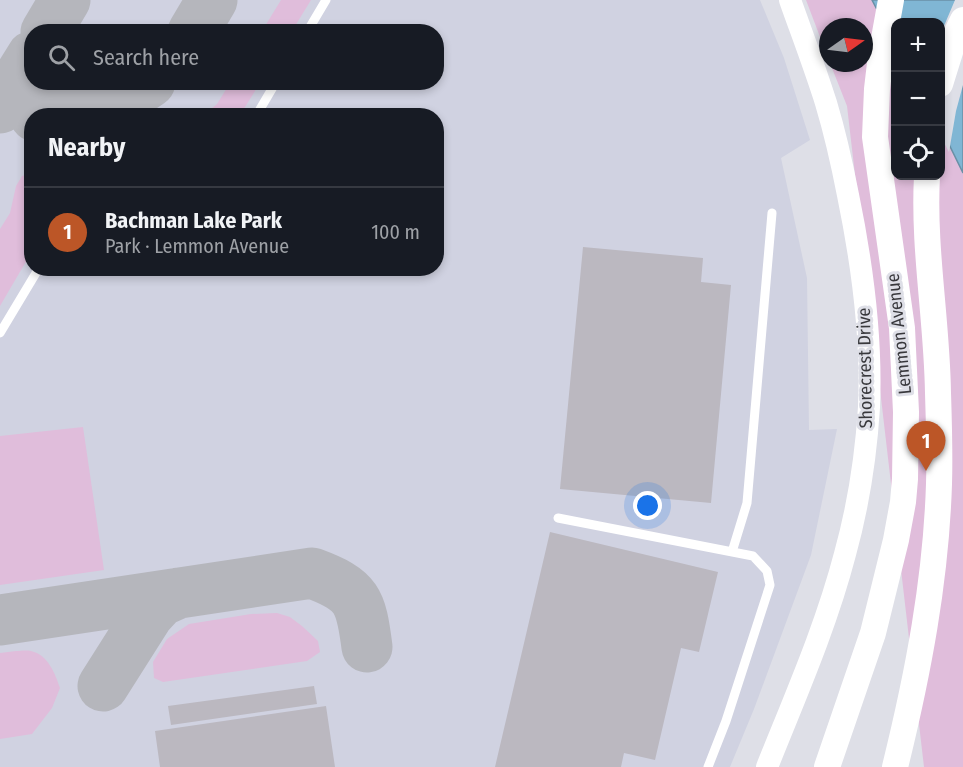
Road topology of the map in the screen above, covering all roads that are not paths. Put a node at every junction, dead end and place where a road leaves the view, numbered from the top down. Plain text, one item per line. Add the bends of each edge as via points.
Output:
1 (326, 0) edge
2 (790, 0) edge
3 (891, 0) edge
4 (963, 20) edge
5 (312, 24) edge
6 (944, 72) edge
7 (271, 90) edge
8 (261, 108) edge
9 (927, 180) edge
10 (772, 213) dead end
11 (34, 276) edge
12 (0, 333) edge
13 (558, 518) dead end
14 (732, 552) junction
15 (708, 767) edge
16 (767, 767) edge
17 (827, 767) edge
18 (895, 767) edge

1 - 5 lane
2 - 16 street, Shorecrest Drive via 826,104 856,235 868,344 869,406 852,527 839,576
3 - 17 main road, Lemmon Avenue via 877,89 875,137 902,328 905,479 896,540 873,633
4 - 6 main road
7 - 8 lane
9 - 18 main road, Lemmon Avenue via 939,484 923,640
10 - 14 lane via 747,502
11 - 12 lane
13 - 14 lane
14 - 15 lane via 759,561 770,585

